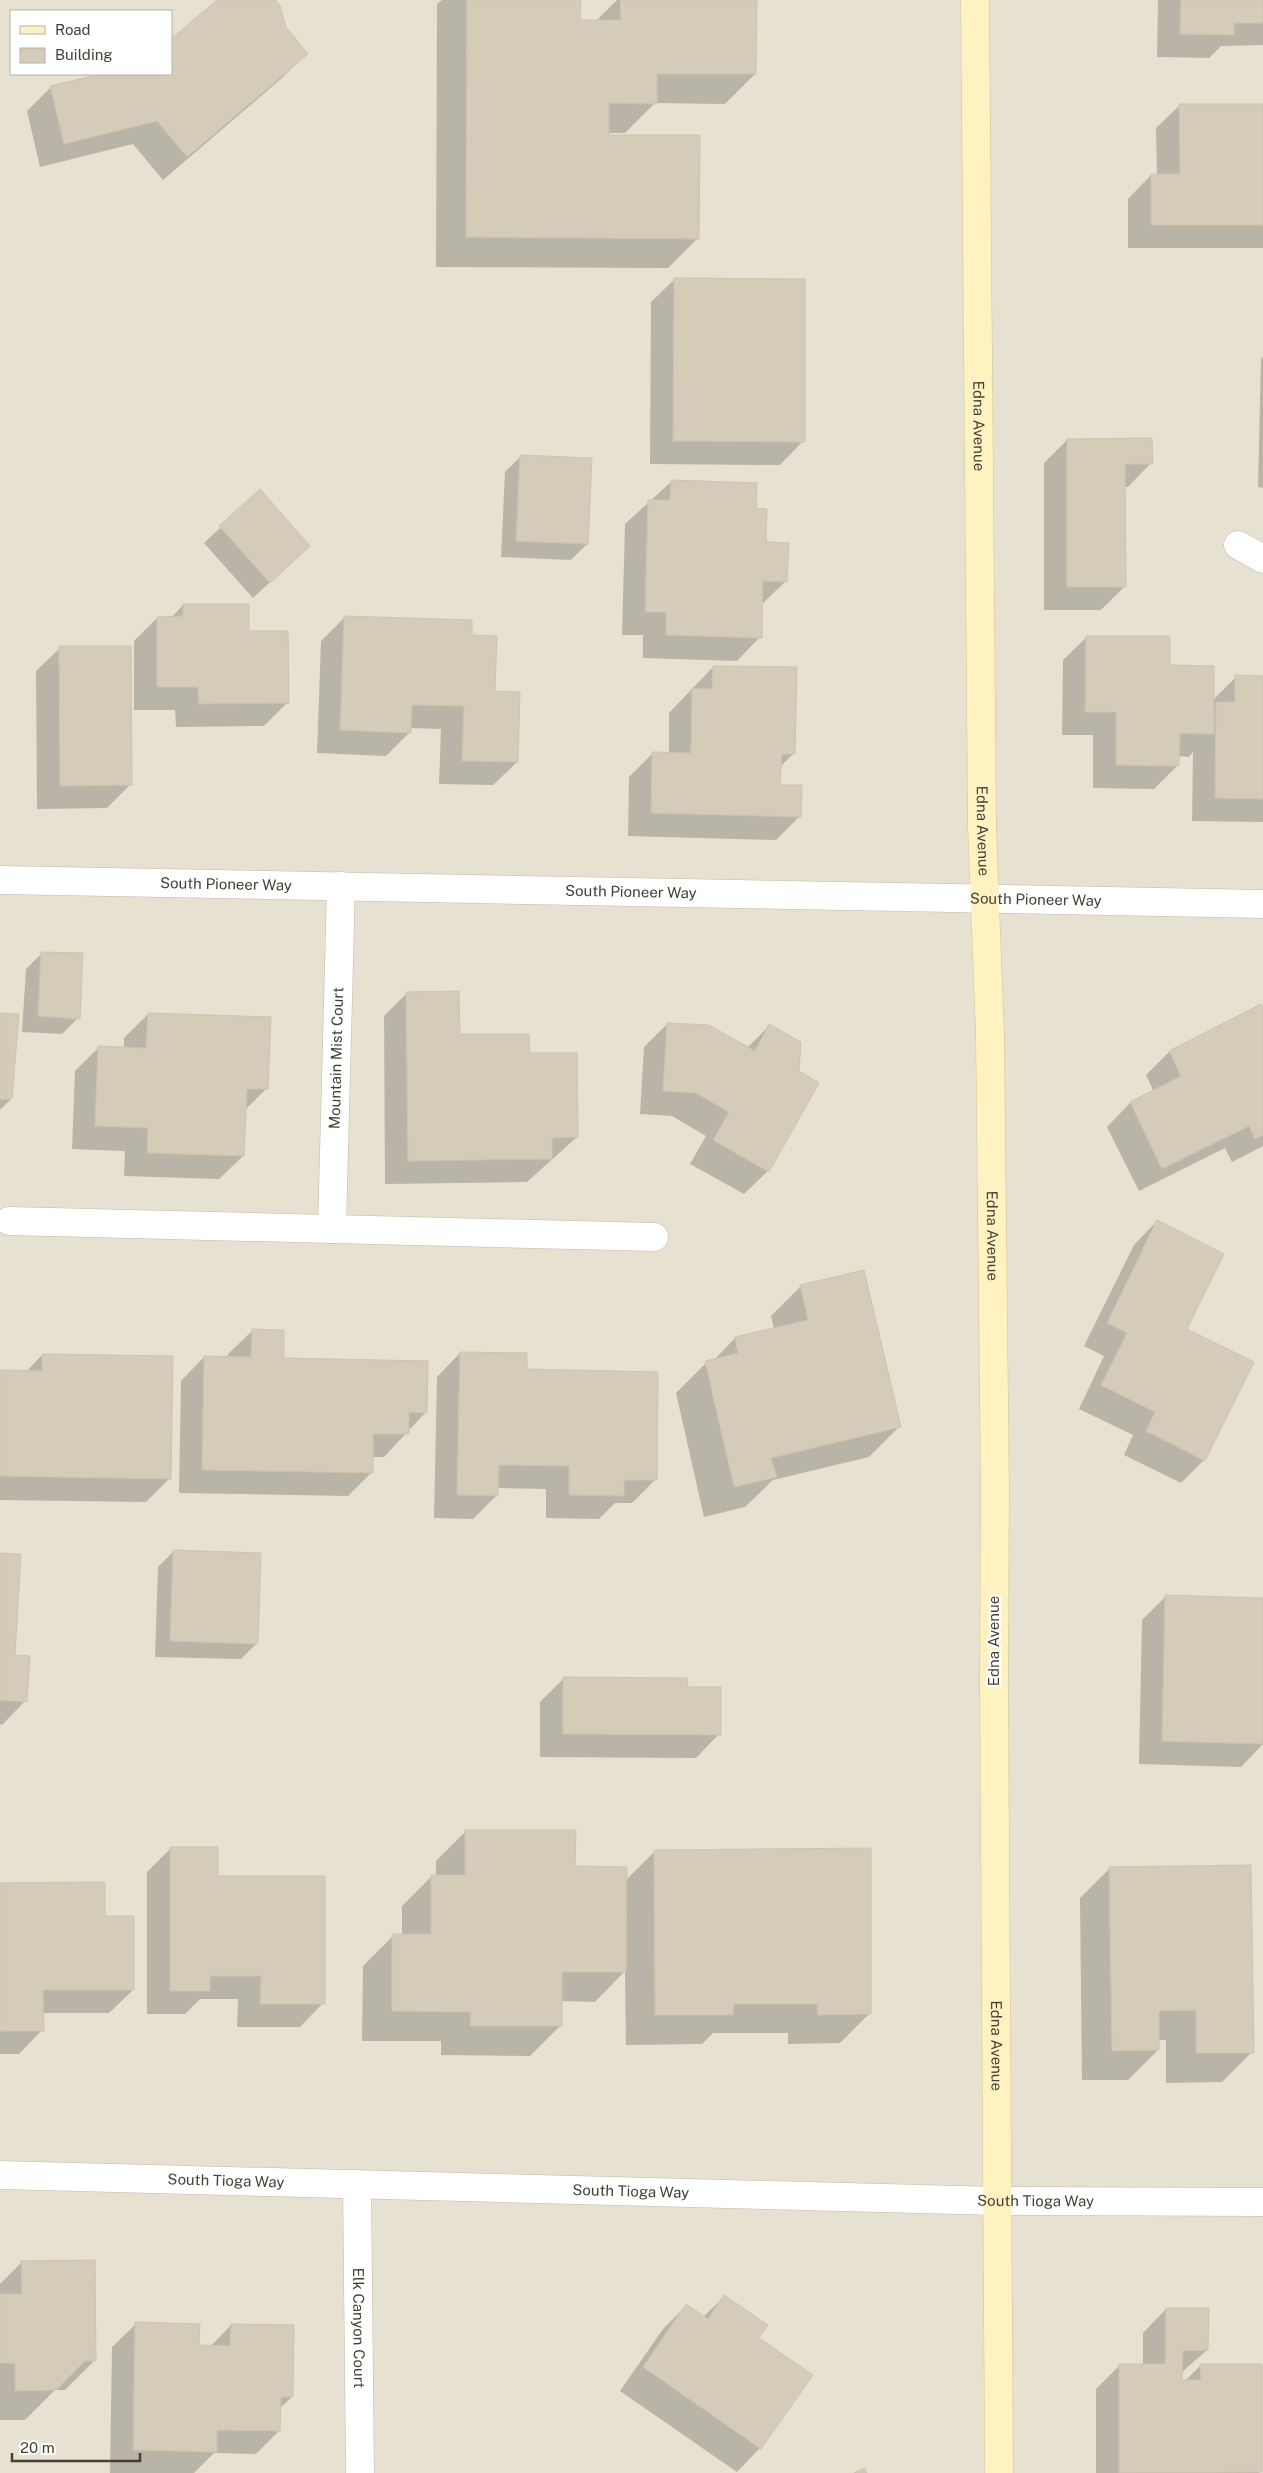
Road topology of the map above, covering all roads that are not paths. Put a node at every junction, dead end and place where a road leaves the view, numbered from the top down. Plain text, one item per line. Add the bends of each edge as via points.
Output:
1 (975, 0) edge
2 (1238, 545) dead end
3 (1263, 559) edge
4 (0, 880) edge
5 (341, 886) junction
6 (985, 899) junction
7 (1263, 904) edge
8 (9, 1222) dead end
9 (332, 1229) junction
10 (654, 1237) dead end
11 (0, 2174) edge
12 (357, 2184) junction
13 (997, 2200) junction
14 (1263, 2202) edge
15 (360, 2473) edge
16 (999, 2473) edge

1 - 6 street, Edna Avenue
2 - 3 street
4 - 5 street, South Pioneer Way
5 - 6 street, South Pioneer Way
5 - 9 street, Mountain Mist Court
6 - 7 street, South Pioneer Way
6 - 13 street, Edna Avenue via 990,1035 995,1479
8 - 9 street
9 - 10 street
11 - 12 street, South Tioga Way
12 - 13 street, South Tioga Way
12 - 15 street, Elk Canyon Court
13 - 14 street, South Tioga Way
13 - 16 street, Edna Avenue

